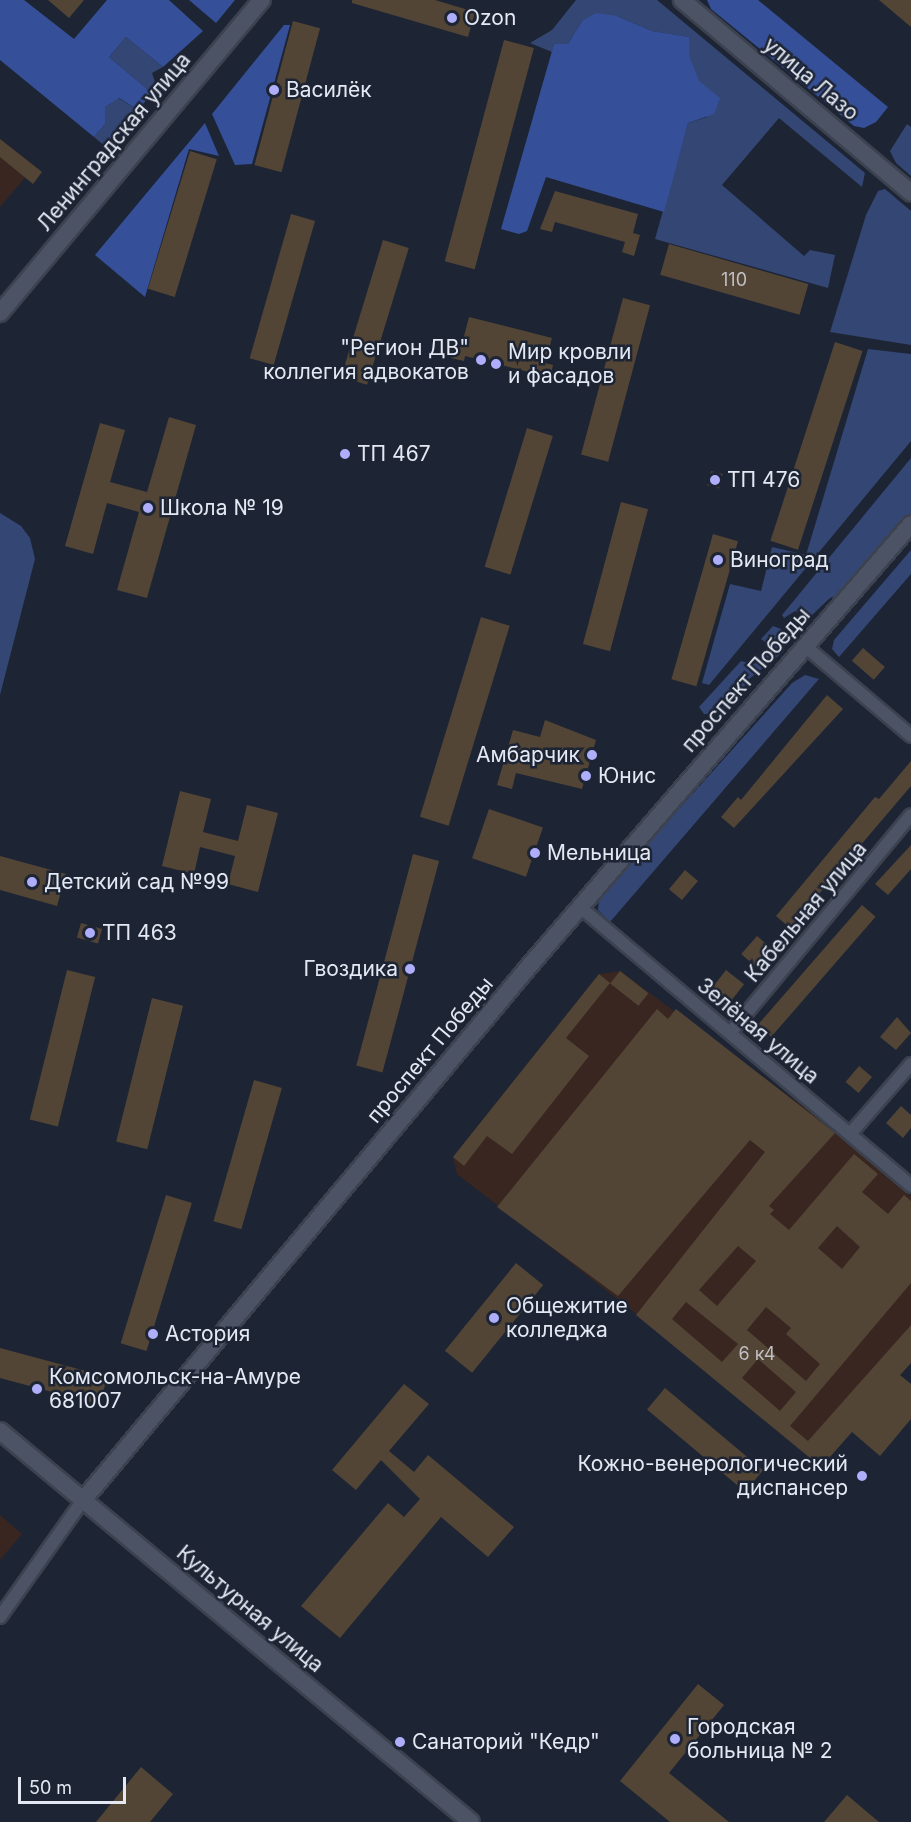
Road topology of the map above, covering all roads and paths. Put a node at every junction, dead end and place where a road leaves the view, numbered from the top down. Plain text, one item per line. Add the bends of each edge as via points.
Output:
1 (262, 0) edge
2 (682, 0) edge
3 (911, 193) edge
4 (0, 313) edge
5 (911, 524) edge
6 (804, 645) junction
7 (911, 736) edge
8 (911, 815) edge
9 (580, 907) junction
10 (730, 1033) junction
11 (911, 1064) edge
12 (850, 1134) junction
13 (911, 1186) edge
14 (0, 1431) edge
15 (84, 1499) junction
16 (0, 1617) edge
17 (471, 1822) edge

1 - 4 street, Ленинградская улица
2 - 3 street, улица Лазо
5 - 6 street, проспект Победы
6 - 7 street
6 - 9 street, проспект Победы
8 - 10 street, Кабельная улица
9 - 10 street, Зелёная улица
9 - 15 street, проспект Победы
10 - 12 street, Зелёная улица
11 - 12 street
12 - 13 street, Зелёная улица
14 - 15 street, Культурная улица
15 - 16 street, проспект Победы
15 - 17 street, Культурная улица

